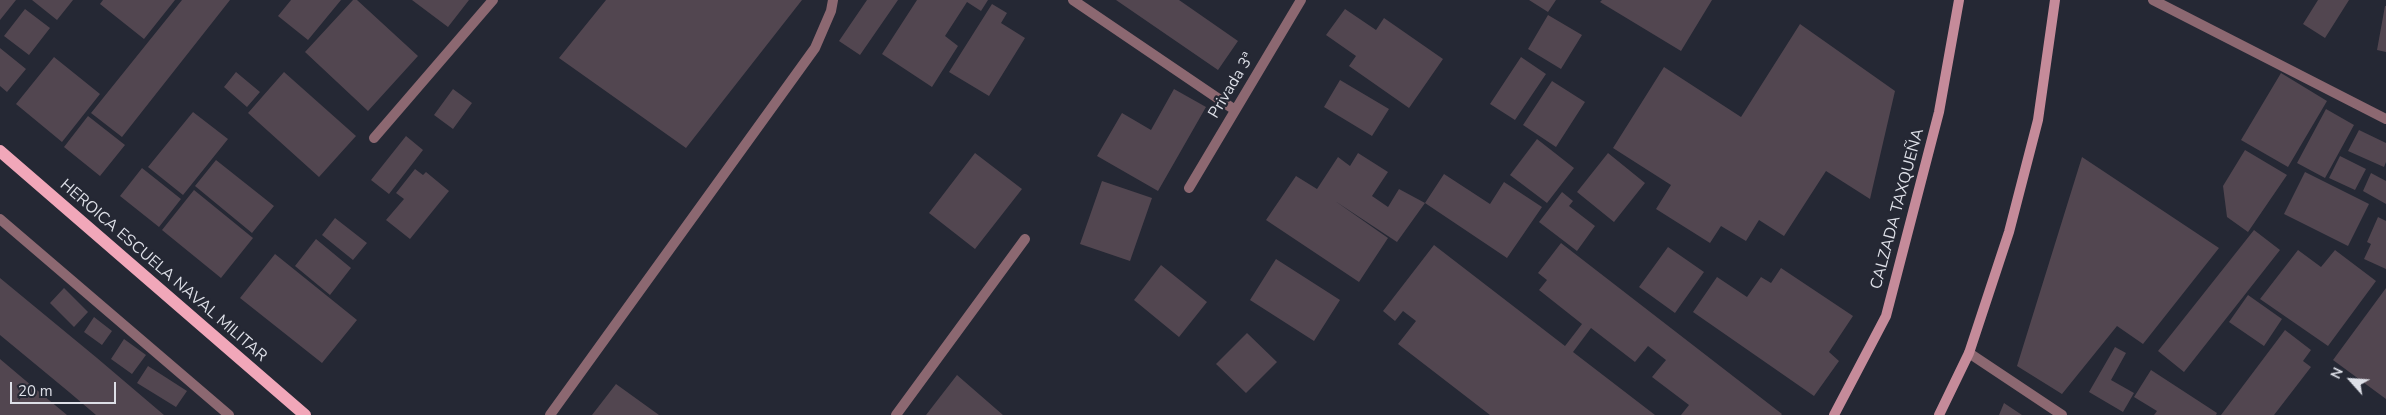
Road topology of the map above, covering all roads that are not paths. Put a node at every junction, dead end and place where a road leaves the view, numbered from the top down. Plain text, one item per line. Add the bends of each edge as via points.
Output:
1 (493, 0) edge
2 (833, 0) edge
3 (1073, 0) edge
4 (1301, 0) edge
5 (1959, 0) edge
6 (2055, 0) edge
7 (2153, 0) edge
8 (1235, 110) junction
9 (2386, 119) edge
10 (374, 138) dead end
11 (0, 151) edge
12 (1189, 188) dead end
13 (0, 219) edge
14 (1025, 239) dead end
15 (1969, 353) junction
16 (229, 415) edge
17 (305, 415) edge
18 (550, 415) edge
19 (896, 415) edge
20 (1834, 415) edge
21 (1939, 415) edge
22 (2062, 415) edge

1 - 10 street
2 - 18 street via 815,48
3 - 8 street
4 - 8 street, Privada 3ª
5 - 20 main road, CALZADA TAXQUEÑA via 1939,112 1886,316
6 - 15 main road via 2038,120 2009,232
7 - 9 street
8 - 12 street, Privada 3ª
11 - 17 main road, HEROICA ESCUELA NAVAL MILITAR
13 - 16 street
14 - 19 street
15 - 21 main road
15 - 22 street

